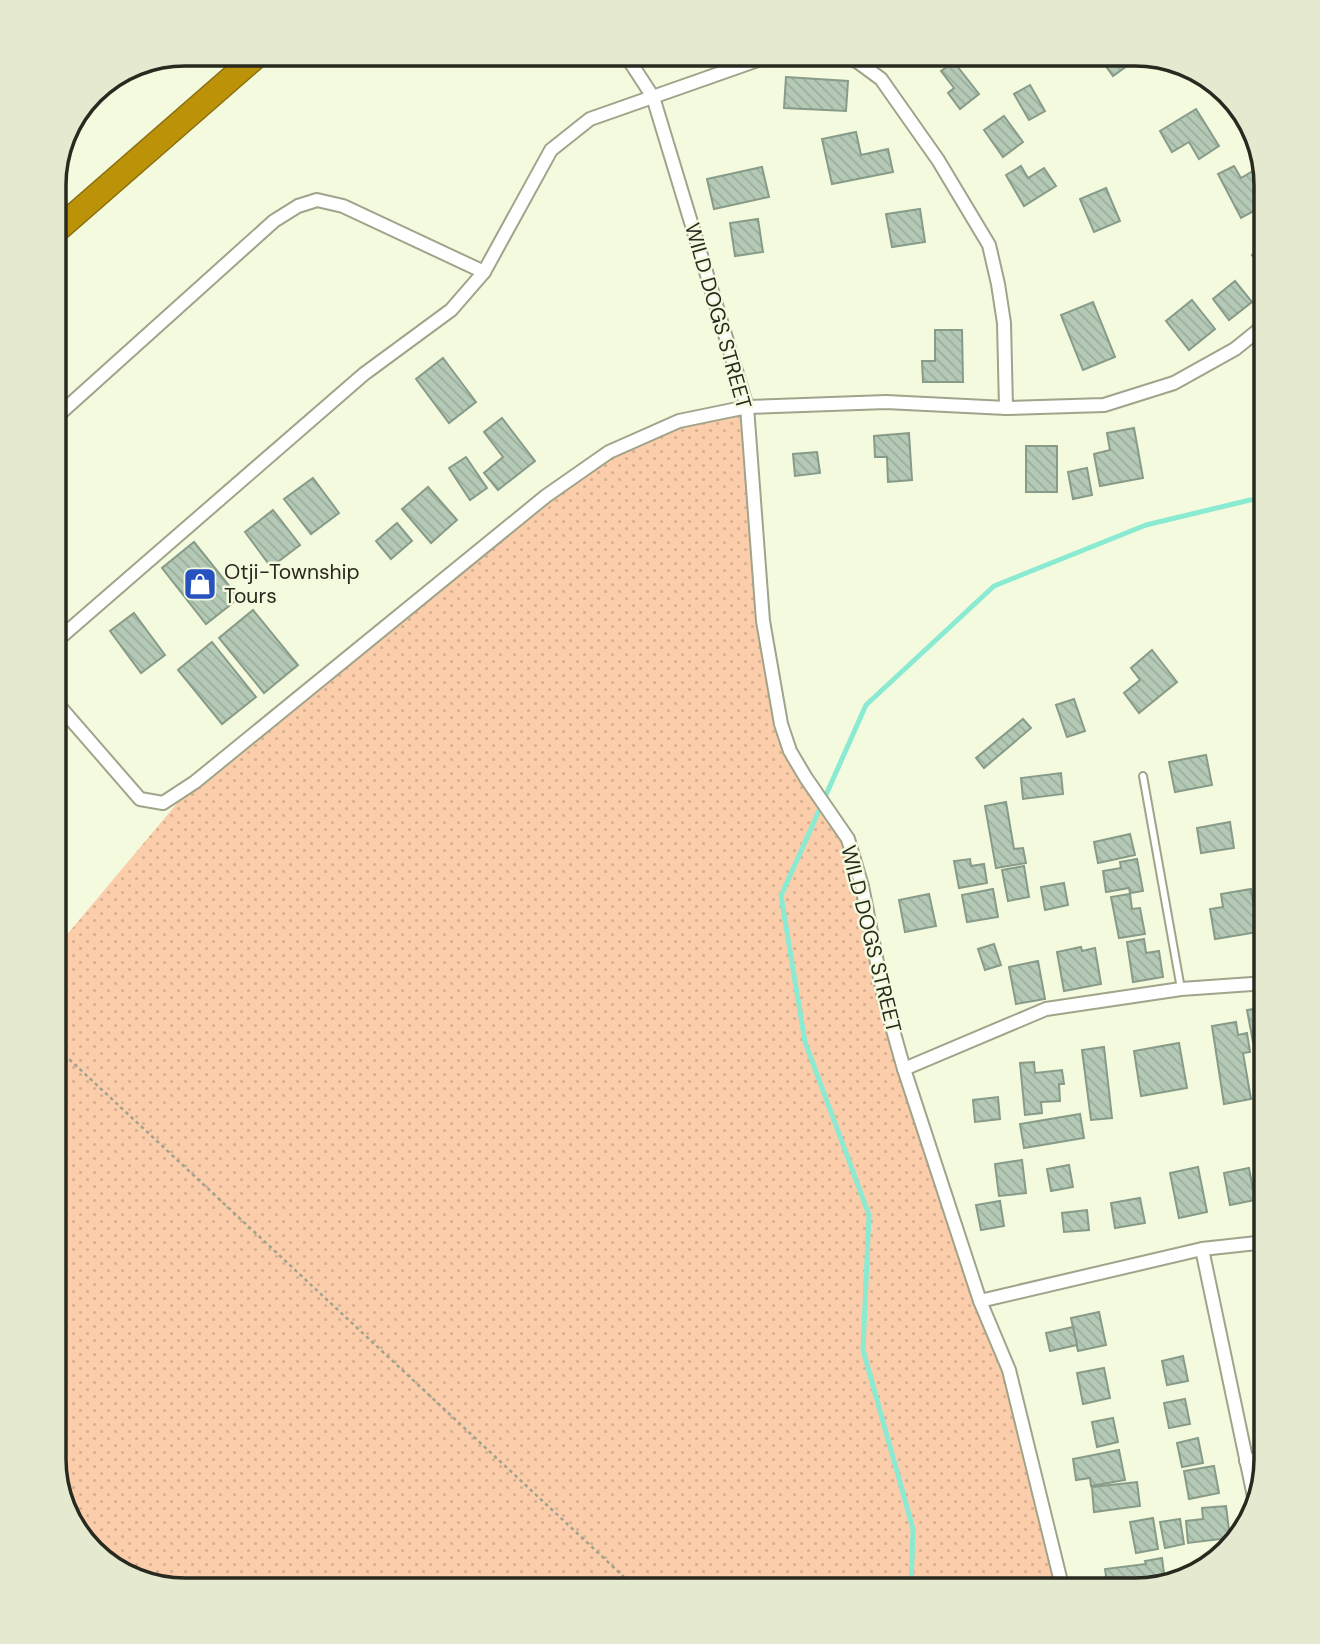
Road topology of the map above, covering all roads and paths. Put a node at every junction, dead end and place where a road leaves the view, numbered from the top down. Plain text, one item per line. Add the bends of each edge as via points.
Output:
1 (245, 66) edge
2 (633, 66) edge
3 (739, 67) edge
4 (864, 67) edge
5 (653, 97) junction
6 (67, 222) edge
7 (484, 272) junction
8 (1254, 334) edge
9 (67, 407) edge
10 (747, 407) junction
11 (1006, 408) junction
12 (67, 632) edge
13 (67, 714) edge
14 (1143, 776) dead end
15 (1254, 985) edge
16 (1181, 989) junction
17 (66, 1056) edge
18 (904, 1069) junction
19 (1254, 1243) edge
20 (1202, 1249) junction
21 (980, 1301) junction
22 (1254, 1459) edge
23 (1246, 1461) junction
24 (1251, 1481) edge
25 (625, 1578) edge
26 (1060, 1578) edge

1 - 6 highway
2 - 5 street, WILD DOGS STREET
3 - 5 street
4 - 11 street via 881,79 938,160 989,246 1004,323
5 - 7 street via 590,119 551,150
5 - 10 street, WILD DOGS STREET
7 - 9 street via 343,206 317,200 298,205 274,221
7 - 12 street via 451,310 364,374
8 - 11 street via 1174,383 1104,405
10 - 11 street via 886,402
10 - 13 street via 678,421 609,452 546,496 195,782 163,803 140,799
10 - 18 street, WILD DOGS STREET via 763,621 781,724 790,751 848,839
14 - 16 lane
15 - 16 street
16 - 18 street via 1046,1009
17 - 25 path
18 - 21 street, WILD DOGS STREET
19 - 20 street
20 - 21 street
20 - 23 street
21 - 26 street, WILD DOGS STREET via 1009,1370
22 - 23 street
23 - 24 street

